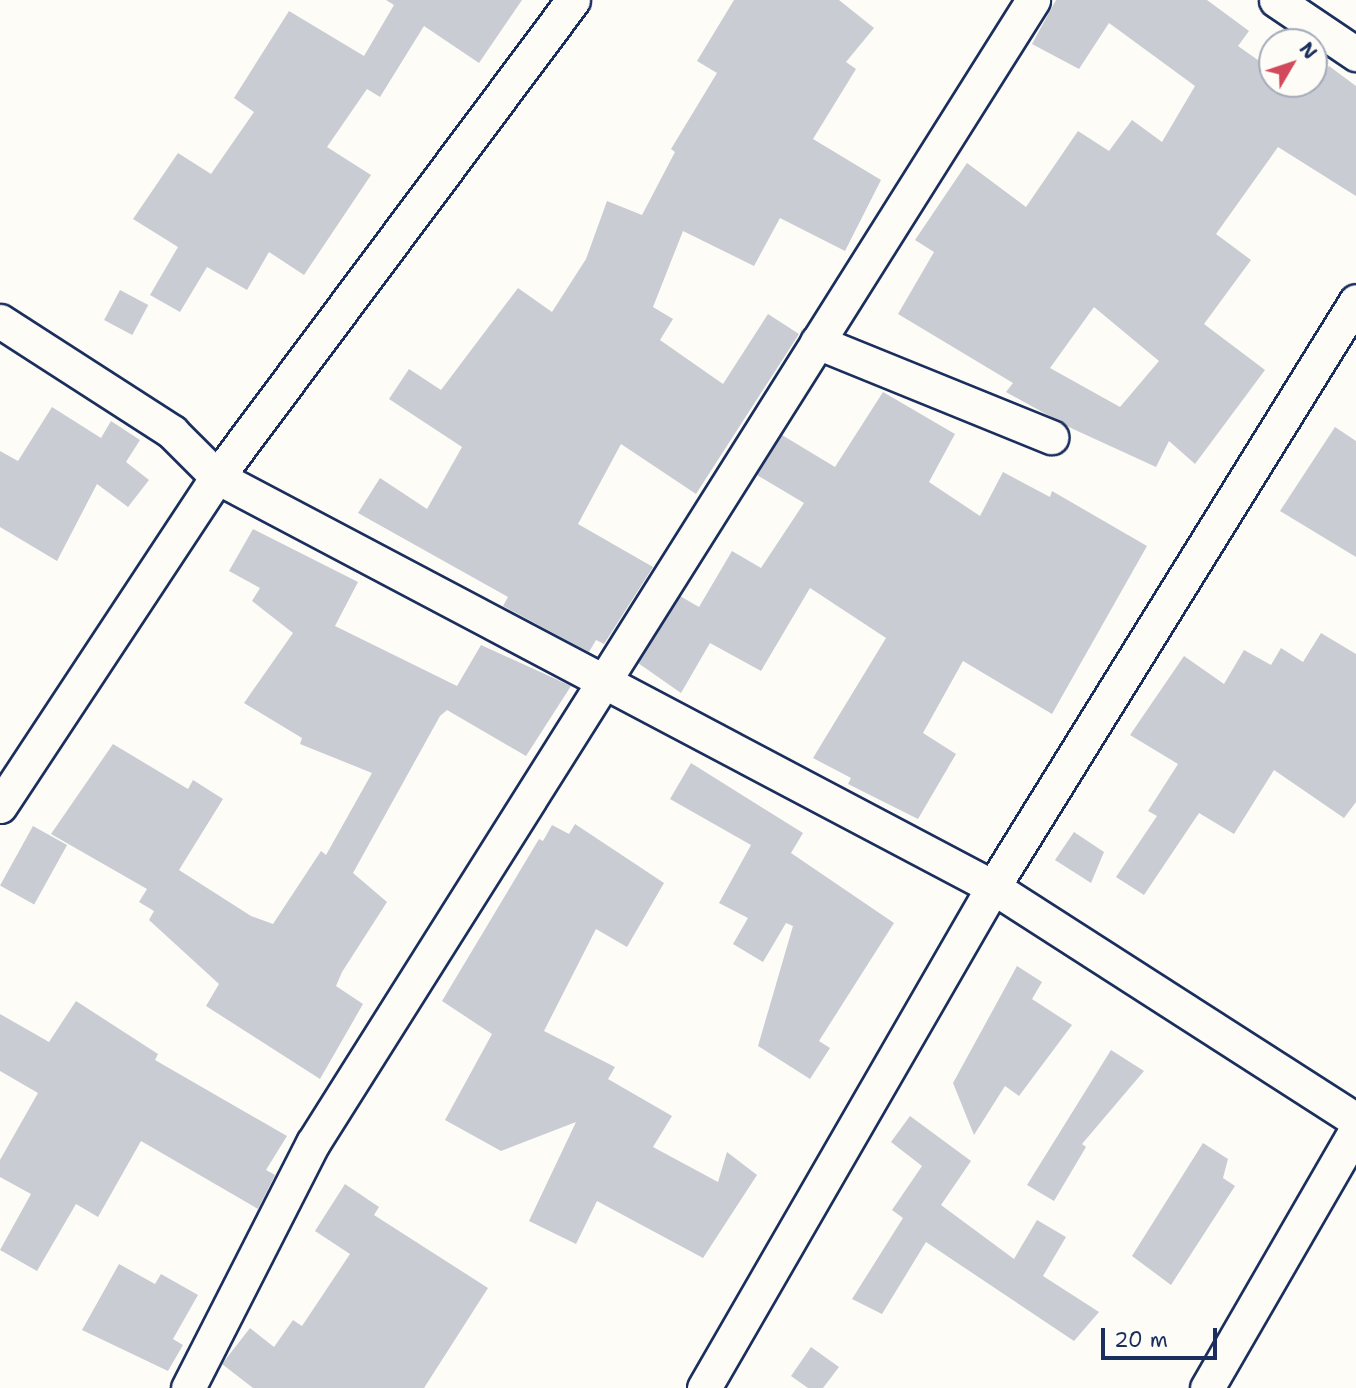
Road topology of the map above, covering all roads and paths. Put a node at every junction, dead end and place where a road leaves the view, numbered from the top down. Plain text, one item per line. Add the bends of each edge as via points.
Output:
1 (573, 0) edge
2 (1033, 0) edge
3 (1276, 0) edge
4 (1356, 54) edge
5 (1356, 301) edge
6 (0, 321) edge
7 (817, 342) junction
8 (1051, 437) dead end
9 (217, 477) junction
10 (600, 681) junction
11 (0, 806) edge
12 (993, 887) junction
13 (1356, 1120) edge
14 (1356, 1130) edge
15 (188, 1388) edge
16 (704, 1388) edge
17 (1207, 1388) edge

1 - 9 street
2 - 7 street
3 - 4 street
5 - 12 street
6 - 9 street via 172,432
7 - 8 street
7 - 10 street
9 - 10 street
9 - 11 street
10 - 12 street
10 - 15 street via 313,1143
12 - 13 street
12 - 16 street
14 - 17 street

